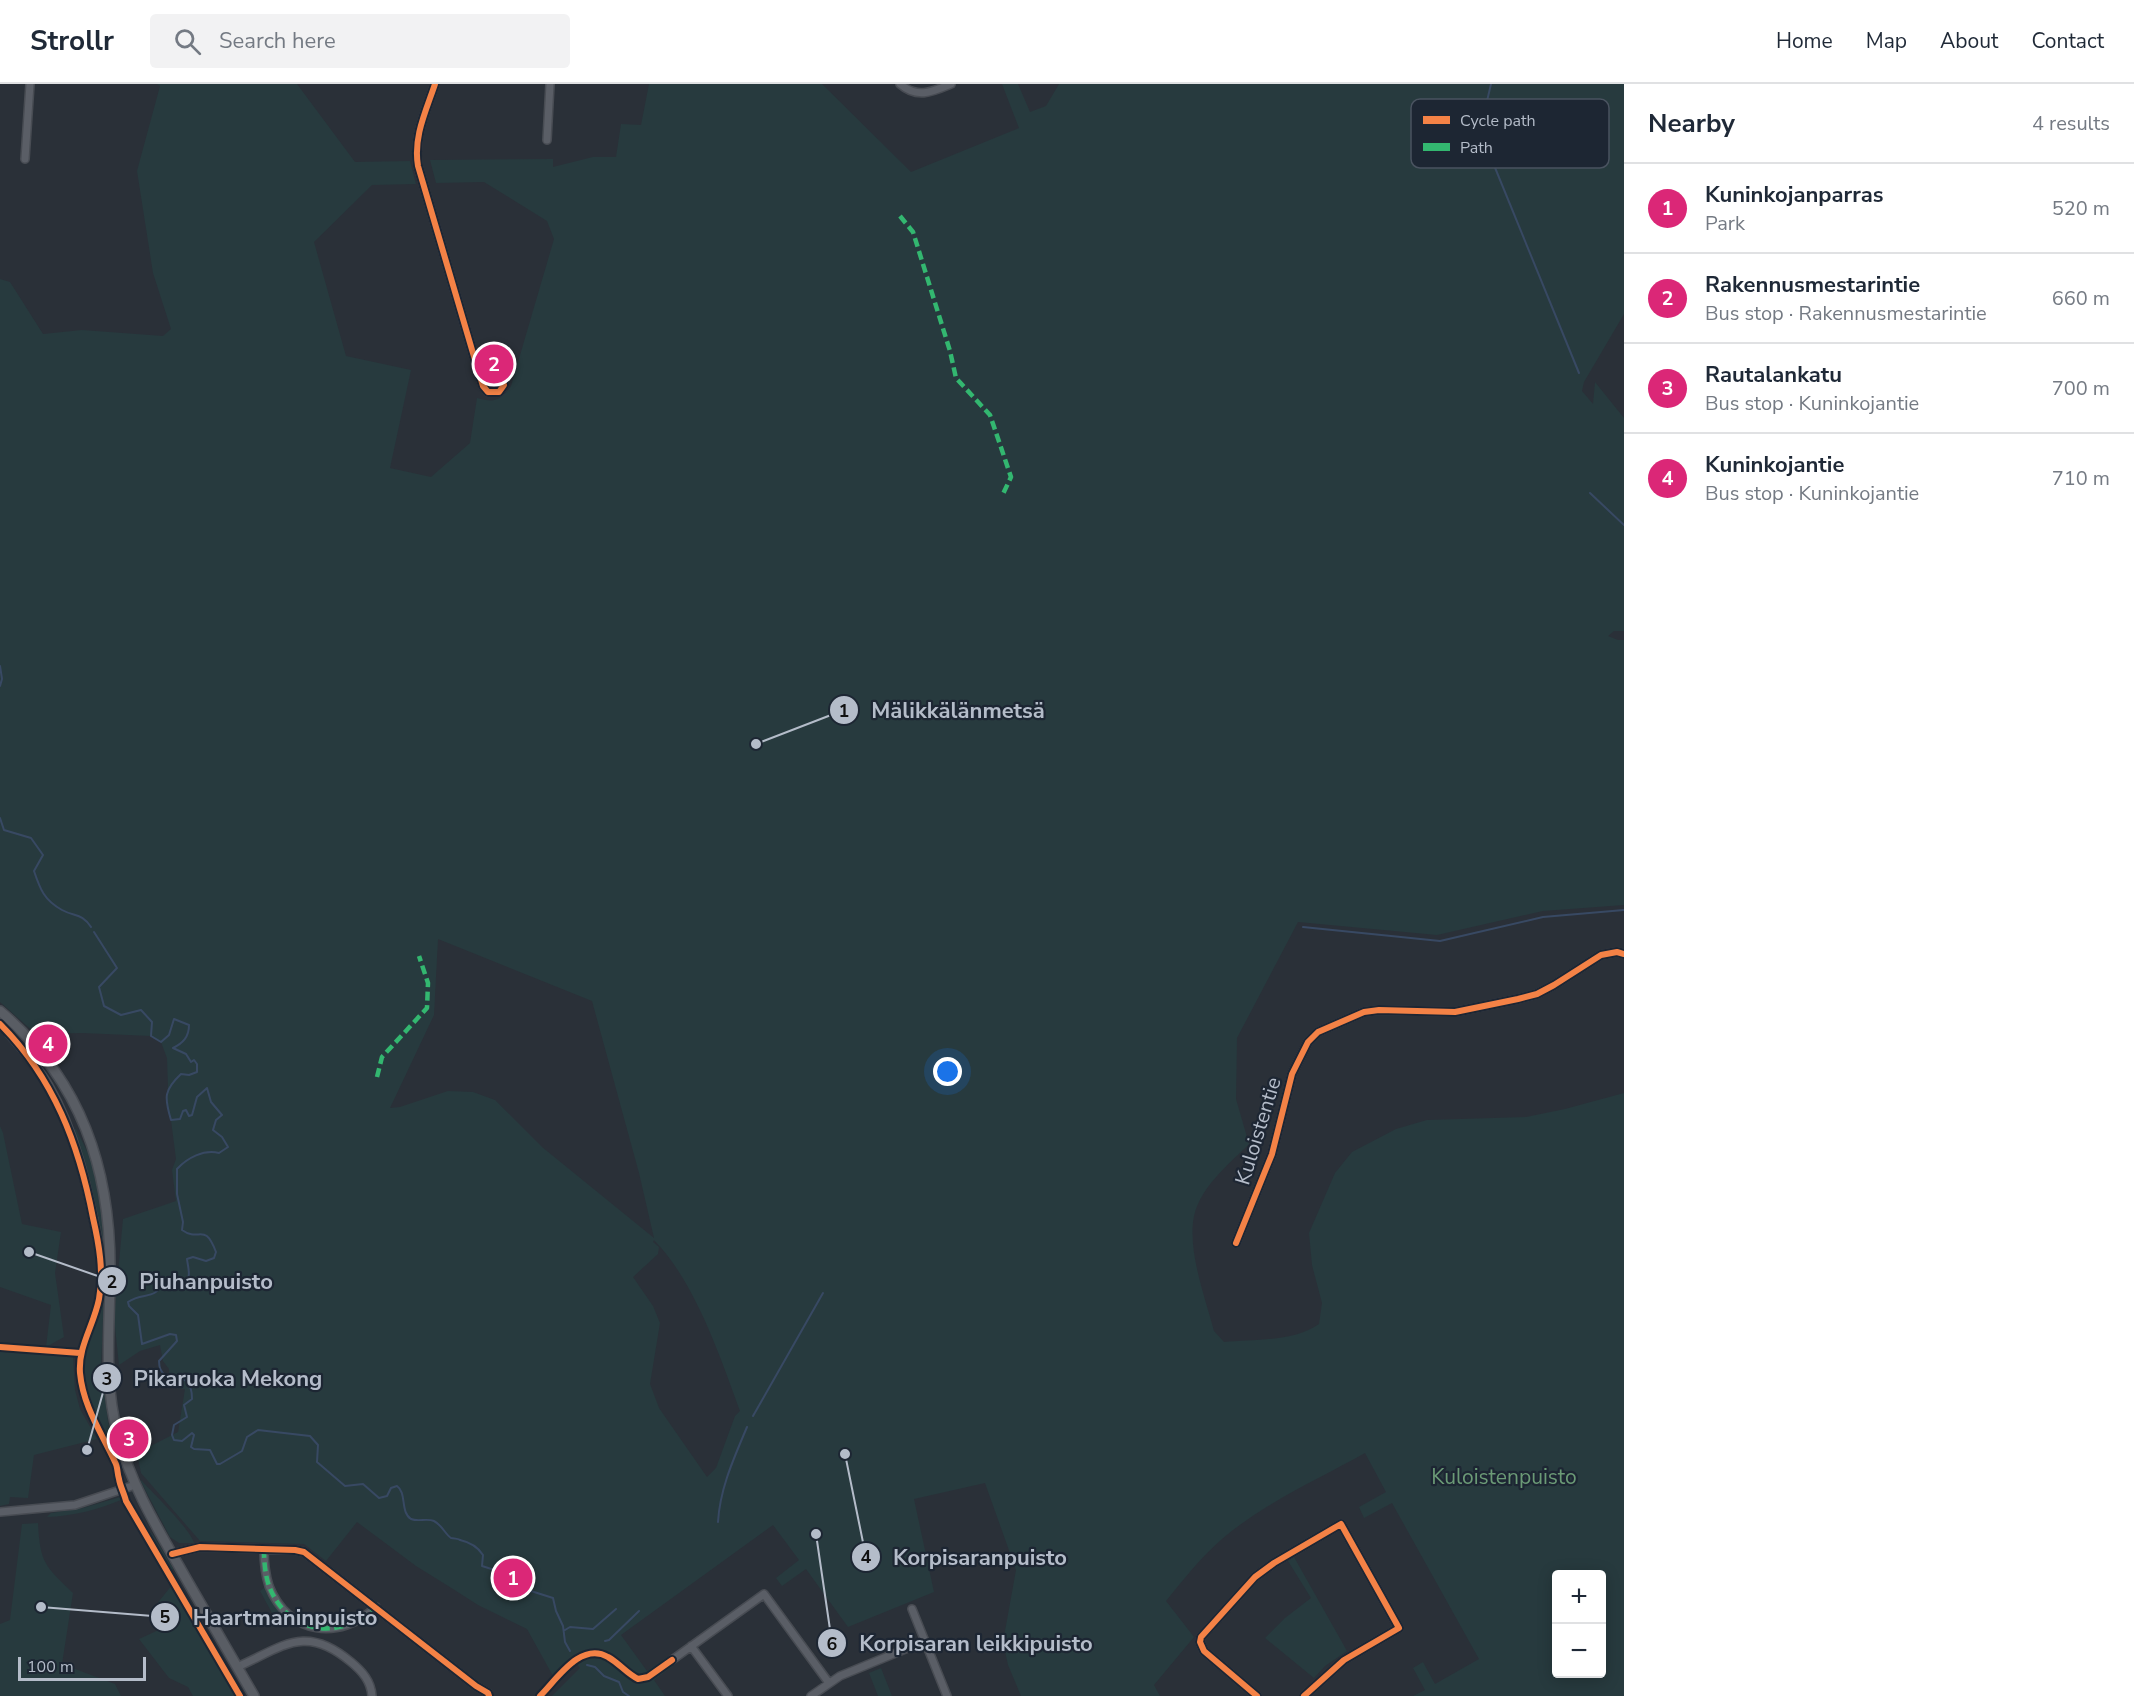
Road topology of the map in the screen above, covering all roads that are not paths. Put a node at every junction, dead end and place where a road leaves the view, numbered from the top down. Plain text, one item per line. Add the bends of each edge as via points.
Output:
1 (30, 84) edge
2 (435, 84) edge
3 (550, 84) edge
4 (900, 84) edge
5 (951, 84) edge
6 (547, 140) dead end
7 (25, 159) dead end
8 (475, 360) junction
9 (1624, 954) edge
10 (0, 1011) edge
11 (9, 1034) dead end
12 (69, 1094) junction
13 (57, 1100) junction
14 (98, 1240) dead end
15 (1236, 1243) dead end
16 (135, 1485) junction
17 (0, 1512) edge
18 (264, 1549) junction
19 (172, 1554) junction
20 (376, 1607) junction
21 (912, 1608) dead end
22 (316, 1628) junction
23 (313, 1641) junction
24 (925, 1641) junction
25 (691, 1646) junction
26 (672, 1660) dead end
27 (237, 1667) junction
28 (828, 1683) junction
29 (488, 1693) dead end
30 (254, 1696) edge
31 (372, 1696) edge
32 (728, 1696) edge
33 (811, 1696) edge
34 (947, 1696) edge
35 (1257, 1696) edge
36 (1304, 1696) edge

1 - 7 street
2 - 8 street via 416,154
3 - 6 street
4 - 5 street via 917,94
8 - 8 street via 485,389 492,393 502,389 500,375
9 - 15 street, Kuloistentie via 1601,955 1554,985 1518,999 1455,1012 1364,1012 1318,1032 1308,1042 1292,1074 1272,1154
10 - 12 main road via 43,1055
11 - 13 street
12 - 13 street
12 - 16 main road via 90,1139 103,1185 110,1245 110,1400
13 - 14 street via 84,1173
16 - 17 street via 75,1506
16 - 19 main road
18 - 19 street via 200,1547
18 - 20 street via 304,1552
18 - 22 street via 269,1584 280,1605 300,1622
19 - 27 main road
20 - 22 street via 349,1626
20 - 29 street
21 - 24 street
22 - 23 street
23 - 27 street via 291,1642
23 - 31 street via 338,1652 360,1670 369,1682
24 - 28 street
24 - 34 street
25 - 26 street
25 - 28 street via 764,1594
25 - 32 street
27 - 30 main road
28 - 33 street
35 - 36 street via 1204,1651 1201,1637 1255,1577 1341,1524 1399,1628 1344,1660

